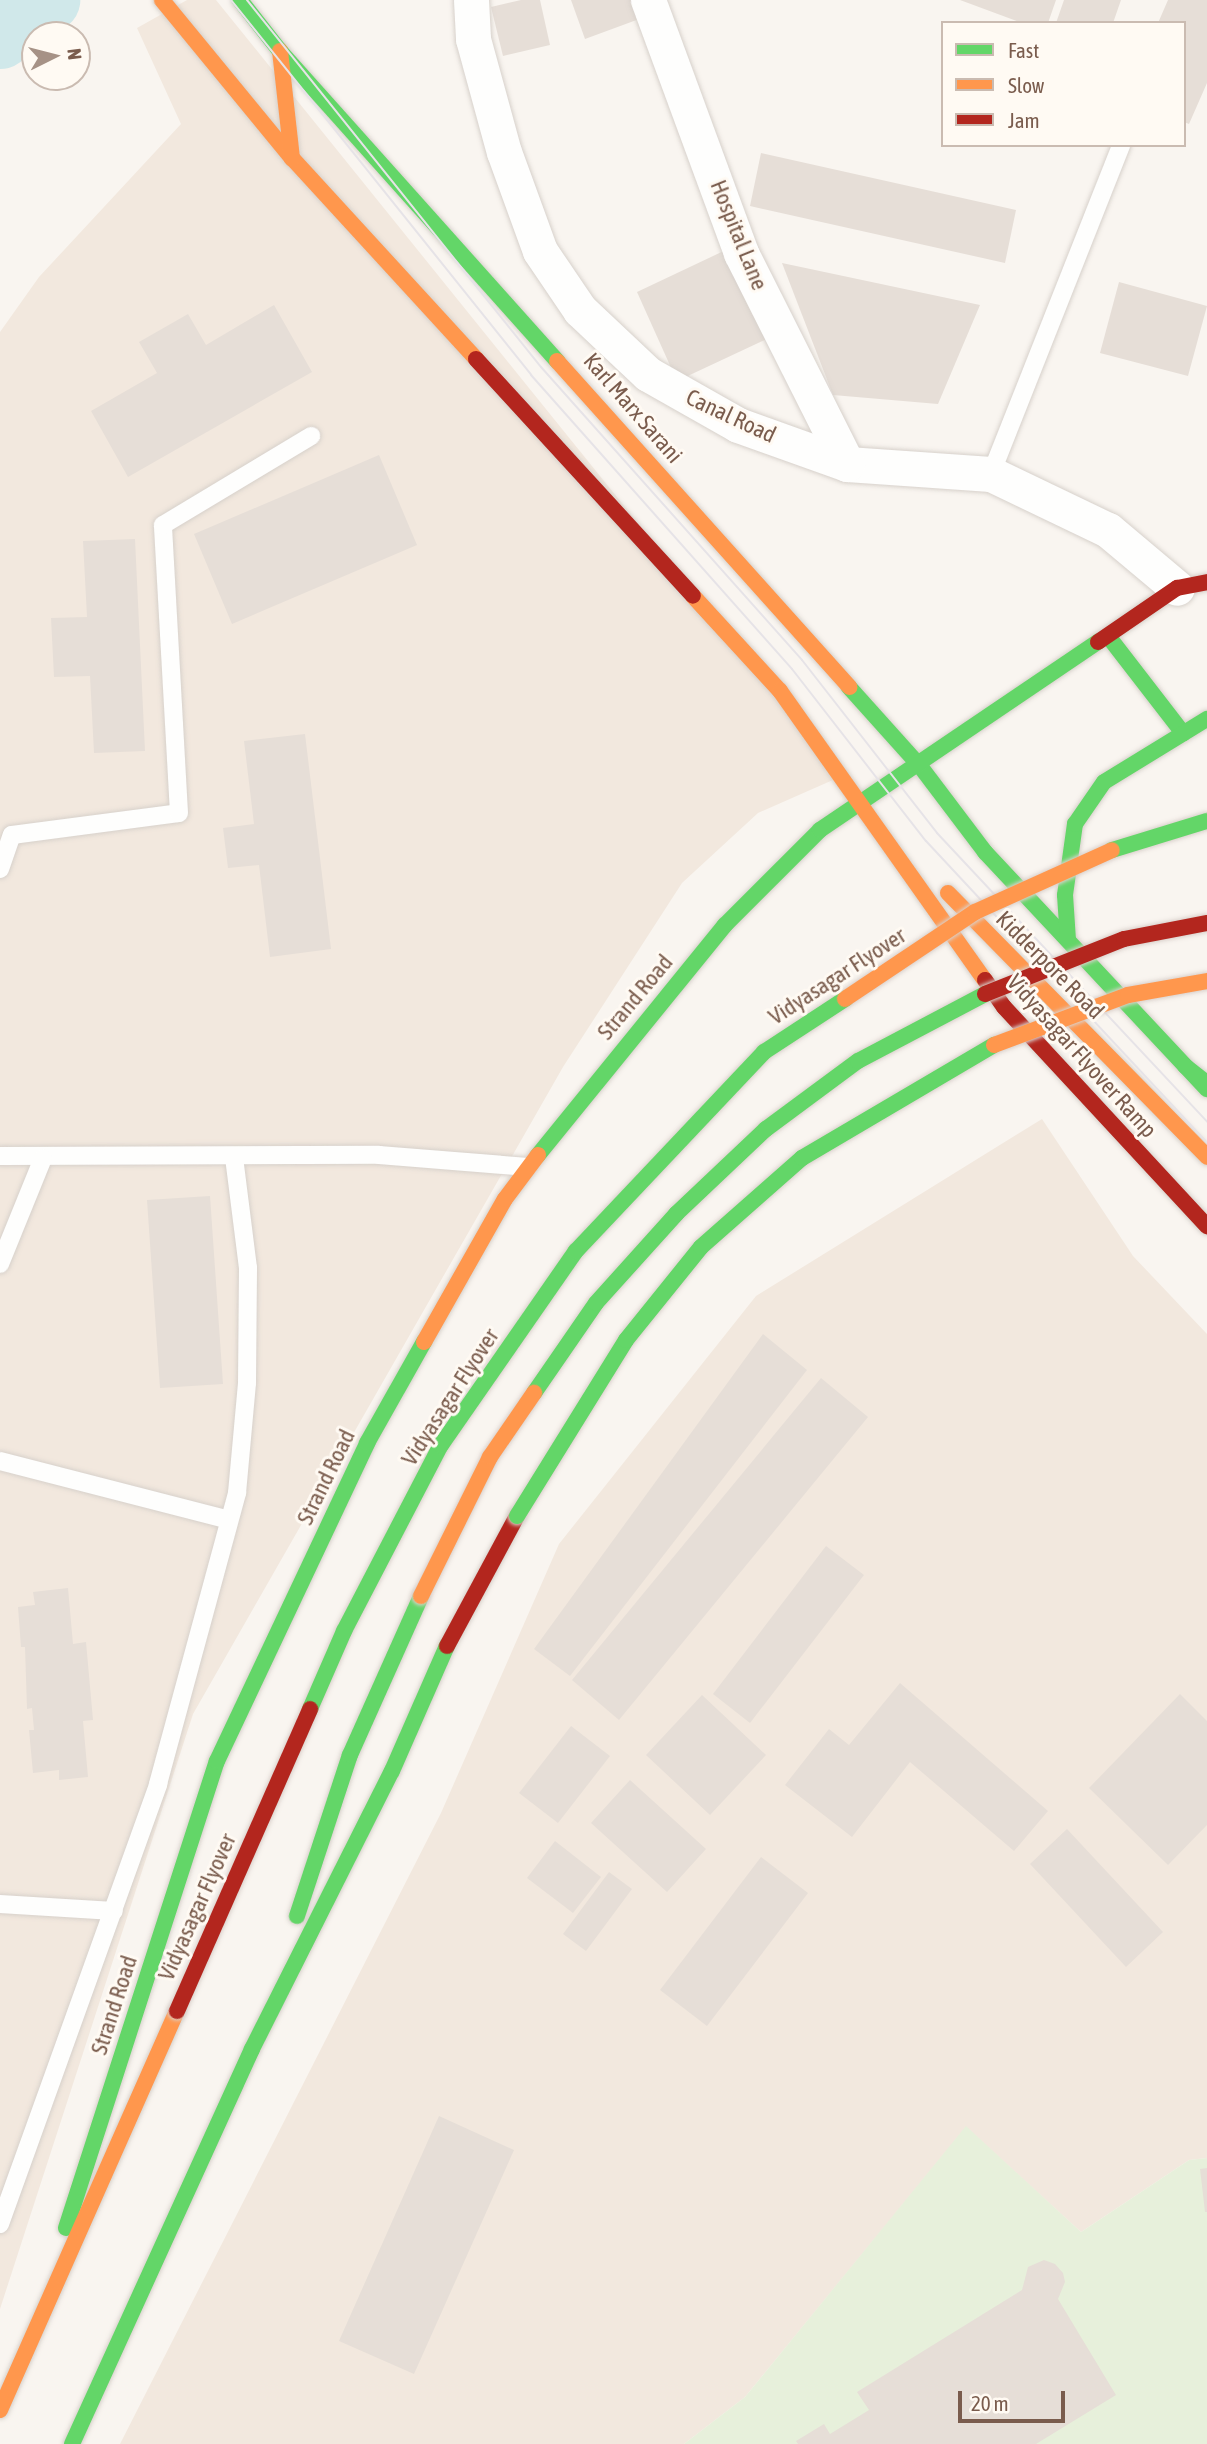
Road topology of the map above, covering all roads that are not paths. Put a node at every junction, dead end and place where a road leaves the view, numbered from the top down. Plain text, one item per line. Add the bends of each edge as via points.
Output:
1 (162, 0) edge
2 (240, 0) edge
3 (471, 0) edge
4 (648, 0) edge
5 (280, 51) junction
6 (1120, 147) edge
7 (292, 158) junction
8 (311, 436) dead end
9 (847, 464) junction
10 (991, 474) junction
11 (1192, 585) edge
12 (1108, 636) junction
13 (1207, 719) edge
14 (1183, 733) junction
15 (920, 766) junction
16 (860, 805) junction
17 (1207, 821) edge
18 (985, 852) joint
19 (0, 869) edge
20 (1207, 923) edge
21 (1068, 940) junction
22 (1207, 981) edge
23 (1185, 1066) junction
24 (1207, 1083) edge
25 (1207, 1089) edge
26 (0, 1156) edge
27 (234, 1157) junction
28 (1207, 1157) edge
29 (43, 1158) junction
30 (529, 1168) junction
31 (1207, 1227) edge
32 (0, 1264) edge
33 (0, 1461) edge
34 (229, 1520) junction
35 (0, 1904) edge
36 (114, 1911) junction
37 (252, 2049) junction
38 (0, 2224) edge
39 (23, 2360) junction
40 (0, 2410) edge
41 (72, 2444) edge

1 - 7 main road
2 - 5 main road, Karl Marx Sarani
3 - 9 street, Canal Road via 473,39 504,152 540,251 580,310 648,374 738,425
4 - 9 street, Hospital Lane via 741,253
5 - 7 main road
5 - 15 main road, Karl Marx Sarani
6 - 10 lane
7 - 16 main road via 780,691
8 - 19 lane via 163,525 179,813 12,835
9 - 10 street, Canal Road
10 - 11 street, Canal Road via 1108,530
11 - 12 main road, Strand Road
12 - 14 main road
12 - 15 main road, Strand Road
13 - 14 main road
14 - 21 main road via 1104,782 1075,824 1065,895
15 - 16 main road, Strand Road
15 - 18 main road, Karl Marx Sarani
16 - 28 main road, Kidderpore Road
16 - 30 main road, Strand Road via 820,830 725,926 600,1074
16 - 31 main road, Vidyasagar Flyover Ramp via 1004,1007
17 - 39 main road, Vidyasagar Flyover, bridge via 1092,856 975,912 764,1052 576,1251 441,1445 344,1631
18 - 21 main road, Kidderpore Road
20 - 37 main road, bridge via 1124,939 1003,985 858,1060 766,1129 676,1214 596,1303 490,1457 421,1596 350,1755
21 - 23 main road, Kidderpore Road
22 - 37 main road, bridge via 1128,995 977,1051 802,1158 701,1247 626,1340 517,1516 444,1652 392,1771
23 - 24 main road
23 - 25 main road, Kidderpore Road
26 - 29 lane
27 - 29 lane
27 - 30 lane via 379,1155
27 - 34 lane via 248,1268 247,1383 237,1493
29 - 32 lane
30 - 39 main road, Strand Road via 505,1199 367,1443 217,1762
33 - 34 lane
34 - 36 lane via 158,1784
35 - 36 lane
36 - 38 lane
37 - 41 main road
39 - 40 main road

